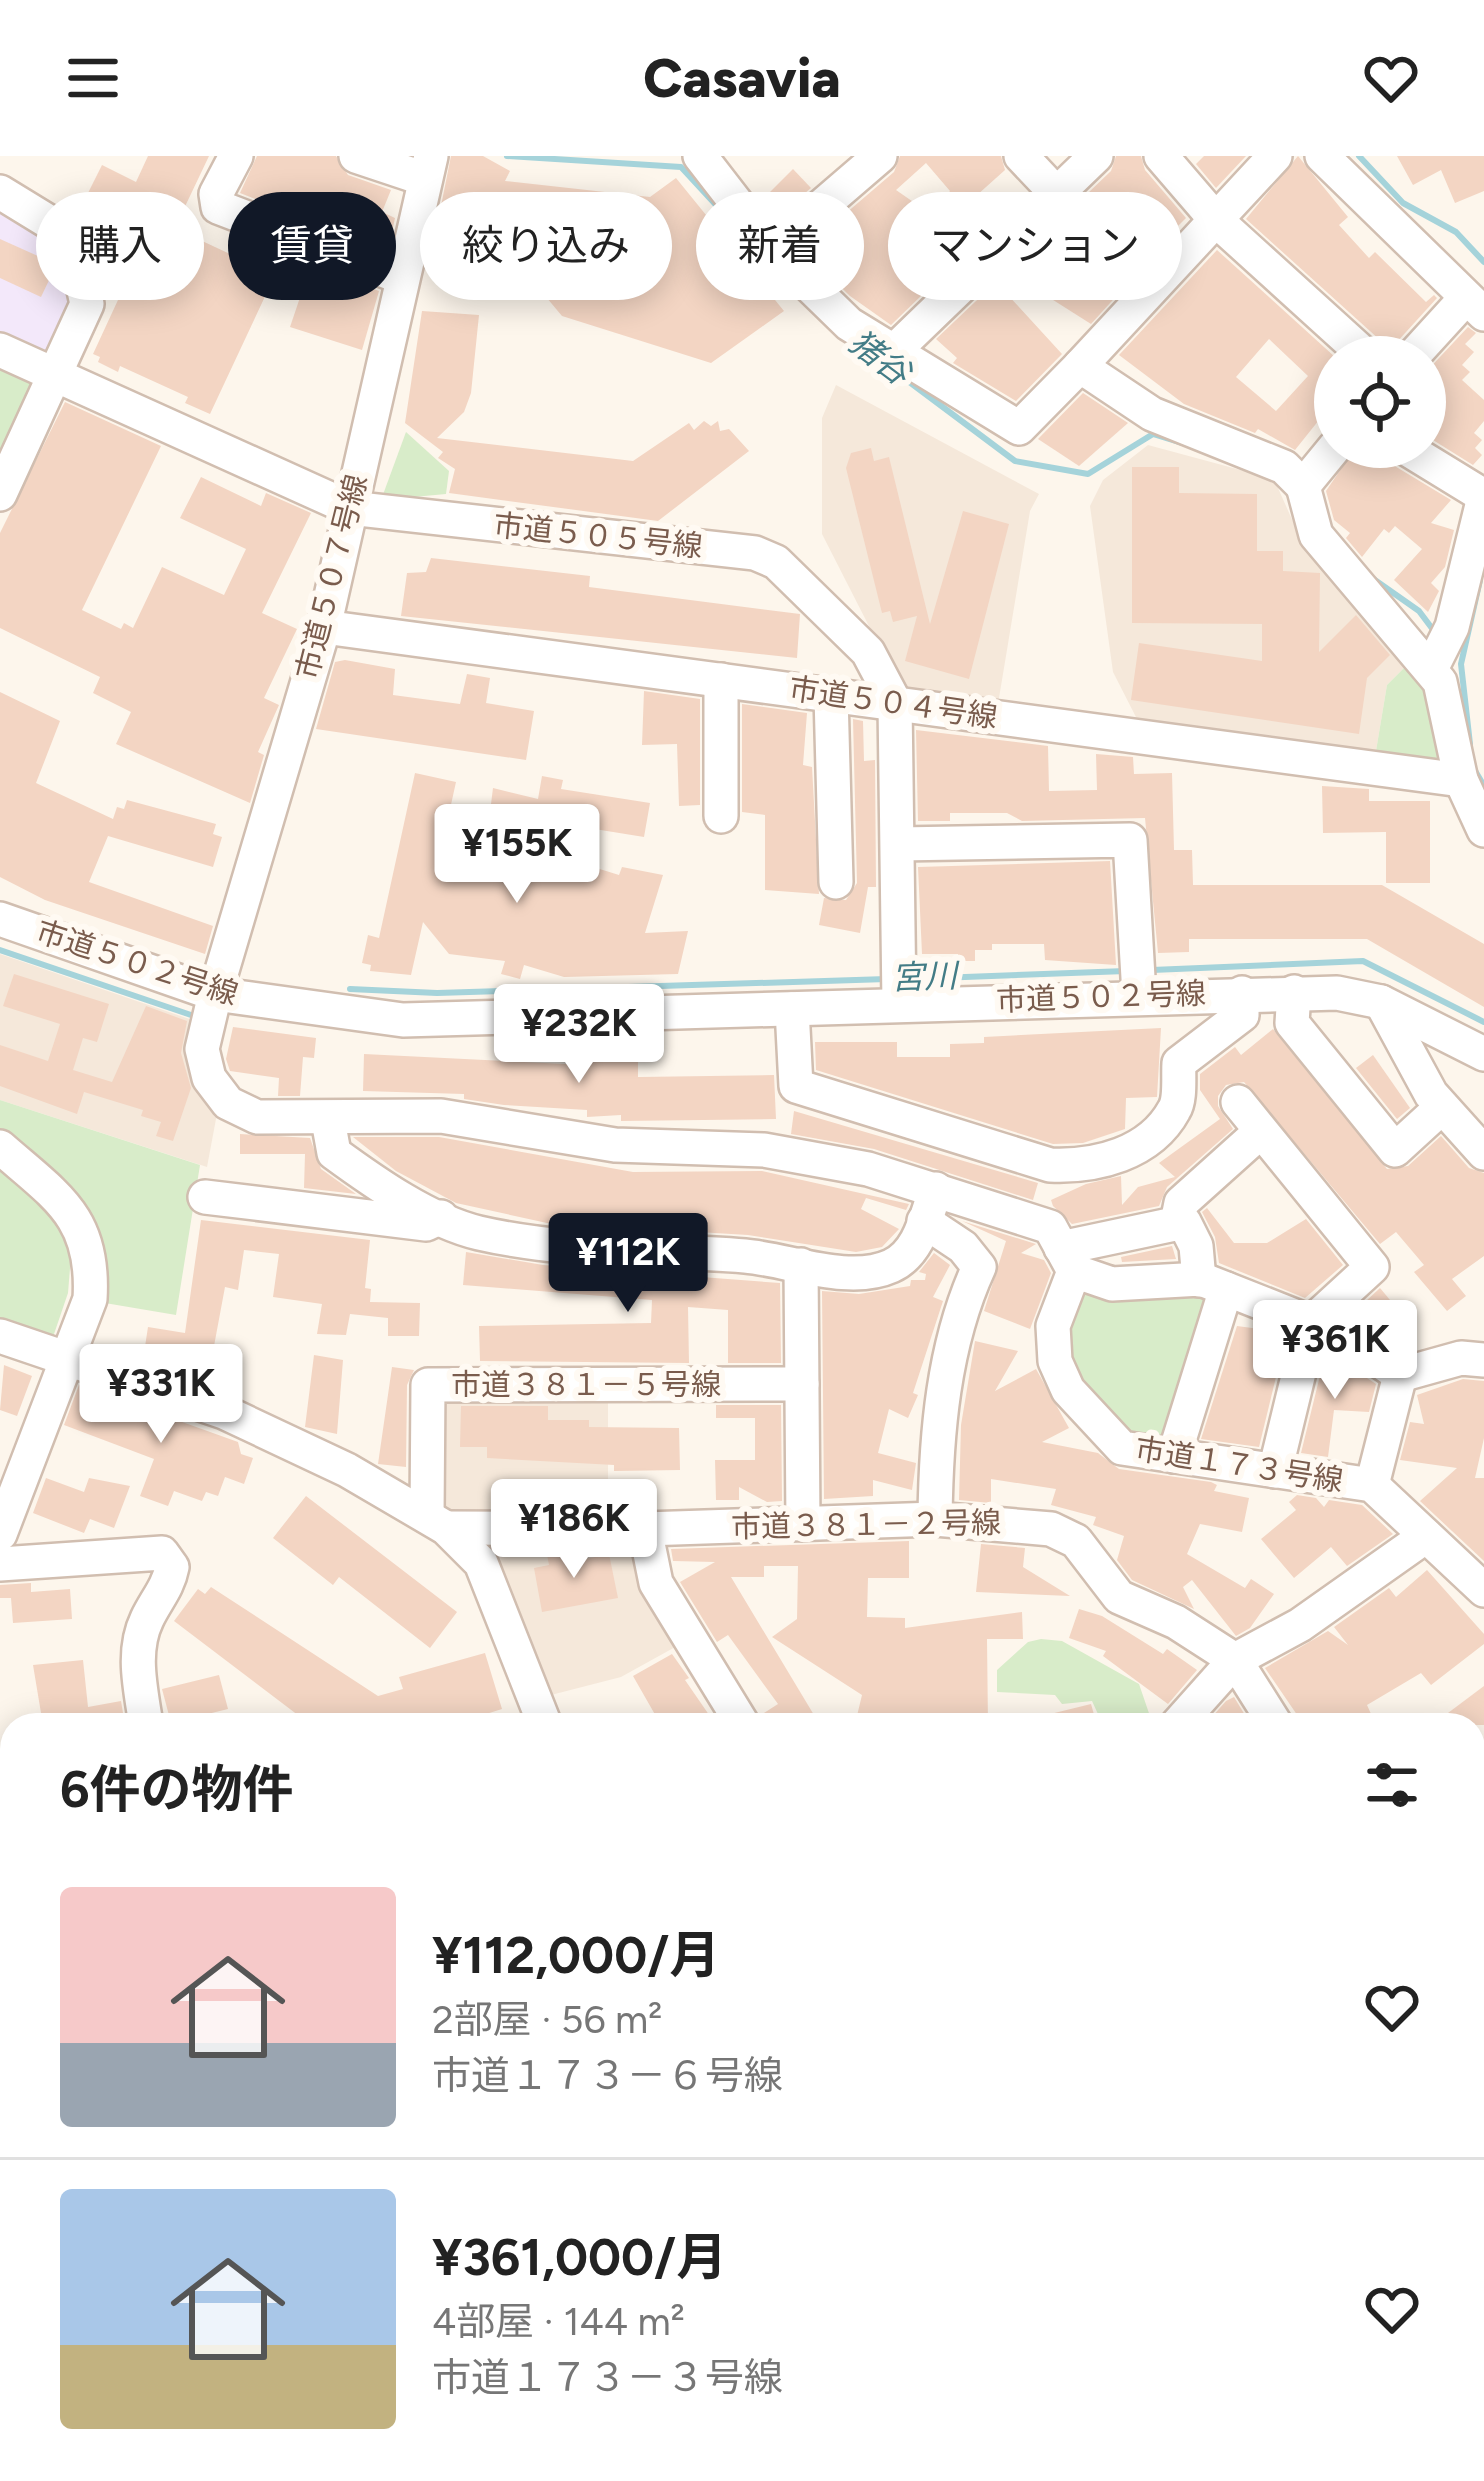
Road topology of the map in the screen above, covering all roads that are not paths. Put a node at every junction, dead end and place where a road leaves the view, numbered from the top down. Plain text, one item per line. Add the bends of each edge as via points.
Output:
1 (236, 156) edge
2 (356, 156) edge
3 (700, 156) edge
4 (880, 156) edge
5 (1021, 156) edge
6 (1096, 156) edge
7 (1161, 156) edge
8 (1275, 156) edge
9 (1322, 156) edge
10 (428, 167) edge
11 (0, 192) edge
12 (728, 192) edge
13 (838, 192) edge
14 (1055, 192) edge
15 (1057, 192) edge
16 (1216, 220) junction
17 (401, 277) junction
18 (824, 300) edge
19 (946, 300) edge
20 (1474, 307) edge
21 (1344, 336) edge
22 (1438, 336) edge
23 (0, 350) edge
24 (894, 351) junction
25 (1080, 366) junction
26 (57, 377) junction
27 (1318, 468) edge
28 (1438, 468) edge
29 (1303, 486) junction
30 (0, 494) edge
31 (1484, 497) edge
32 (350, 508) junction
33 (324, 627) junction
34 (1431, 669) junction
35 (722, 680) junction
36 (832, 694) junction
37 (895, 703) junction
38 (1461, 781) junction
39 (721, 816) dead end
40 (1484, 830) edge
41 (898, 844) junction
42 (836, 882) dead end
43 (0, 920) edge
44 (1138, 978) junction
45 (899, 986) junction
46 (1294, 992) junction
47 (1242, 993) junction
48 (215, 994) junction
49 (1381, 1002) junction
50 (792, 1009) junction
51 (1484, 1054) edge
52 (1238, 1102) dead end
53 (1442, 1108) junction
54 (328, 1120) junction
55 (1259, 1133) junction
56 (0, 1147) edge
57 (1484, 1153) edge
58 (1050, 1165) junction
59 (205, 1197) dead end
60 (930, 1205) junction
61 (443, 1217) junction
62 (1036, 1222) junction
63 (1177, 1223) junction
64 (1068, 1260) junction
65 (801, 1265) junction
66 (1212, 1285) junction
67 (1311, 1323) junction
68 (0, 1336) edge
69 (68, 1359) junction
70 (1484, 1360) edge
71 (1400, 1376) junction
72 (802, 1384) junction
73 (1174, 1456) junction
74 (1275, 1471) junction
75 (1372, 1485) junction
76 (935, 1520) junction
77 (436, 1522) junction
78 (803, 1524) junction
79 (645, 1529) junction
80 (0, 1534) edge
81 (1426, 1536) junction
82 (0, 1564) edge
83 (1484, 1590) edge
84 (1234, 1660) junction
85 (144, 1713) edge
86 (540, 1713) edge
87 (736, 1713) edge
88 (1188, 1713) edge
89 (1268, 1713) edge

1 - 17 street via 216,194 218,207
2 - 10 street
3 - 12 street
4 - 13 street
5 - 14 street
6 - 15 street
7 - 16 street
8 - 16 street
9 - 20 street
10 - 17 street, 市道５０７号線
11 - 26 street via 50,223 85,274 87,304
16 - 21 street
16 - 25 street
17 - 32 street, 市道５０７号線
18 - 24 street
19 - 24 street
20 - 22 street
23 - 26 street, 市道５０５号線
24 - 25 street via 1019,428
25 - 29 street via 1152,414 1284,467
26 - 30 street
26 - 32 street, 市道５０５号線
27 - 29 street
28 - 31 street
29 - 34 street via 1316,535
31 - 34 street via 1452,627
32 - 33 street, 市道５０７号線
32 - 37 street, 市道５０５号線 via 755,553 776,562 868,652
33 - 35 street, 市道５０４号線
33 - 48 street, 市道５０７号線
34 - 38 street via 1441,682
35 - 36 street, 市道５０４号線
35 - 39 street
36 - 37 street, 市道５０４号線
36 - 42 street
37 - 38 street, 市道５０４号線
37 - 41 street, 市道５０５号線
38 - 40 street
41 - 44 street via 1130,840
41 - 45 street, 市道５０５号線
43 - 48 street, 市道５０２号線
44 - 45 street, 市道５０２号線
44 - 47 street, 市道５０２号線
45 - 50 street, 市道５０２号線
46 - 47 street, 市道５０２号線
46 - 49 street, 市道５０２号線
46 - 53 street via 1292,1023 1395,1150
47 - 58 street via 1242,1015 1179,1063 1176,1108 1141,1147 1081,1166
48 - 50 street, 市道５０２号線 via 403,1020
48 - 54 street, 市道５０７号線 via 202,1049 209,1078 228,1103 257,1117
49 - 51 street, 市道５０２号線
49 - 53 street
50 - 58 street via 796,1086
52 - 55 street
53 - 57 street
54 - 60 street via 441,1116 615,1145 785,1154
54 - 61 street via 334,1153
55 - 63 street via 1181,1203
55 - 67 street via 1372,1267
56 - 69 street via 82,1227 92,1261 90,1299
58 - 62 street
59 - 61 street via 426,1224
60 - 62 street
60 - 65 street via 912,1252 891,1266 864,1273
60 - 76 street via 979,1267 936,1431
61 - 65 street via 474,1232 586,1249
62 - 64 street via 1050,1227
63 - 64 street
63 - 66 street via 1184,1222
64 - 66 street via 1112,1284
64 - 73 street, 市道１７３号線 via 1053,1326 1055,1361 1068,1390 1122,1448
65 - 72 street
66 - 67 street
66 - 73 street
67 - 71 street
67 - 74 street
68 - 69 street
69 - 77 street via 224,1412 347,1469
69 - 80 street
70 - 71 street via 1461,1358
71 - 75 street
72 - 77 street, 市道３８１－５号線 via 428,1385
72 - 78 street
73 - 74 street, 市道１７３号線
74 - 75 street, 市道１７３号線
75 - 81 street, 市道１７３号線
76 - 78 street, 市道３８１－２号線
76 - 84 street, 市道３８１－２号線 via 1051,1529 1076,1541 1119,1597
77 - 79 street, 市道３８１－２号線
77 - 86 street via 481,1562
78 - 79 street, 市道３８１－２号線
79 - 87 street via 656,1583
81 - 83 street, 市道１７３号線
81 - 84 street via 1300,1625
82 - 85 street via 162,1552 172,1567 168,1586 146,1620 137,1655
84 - 88 street
84 - 89 street, 市道３８１－２号線

